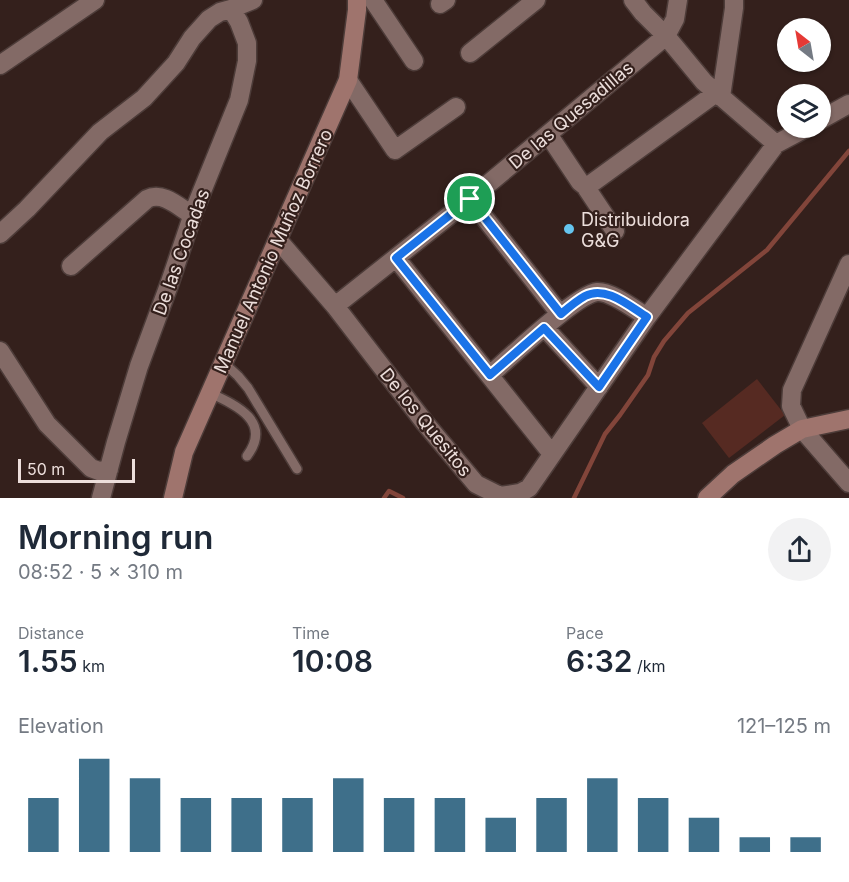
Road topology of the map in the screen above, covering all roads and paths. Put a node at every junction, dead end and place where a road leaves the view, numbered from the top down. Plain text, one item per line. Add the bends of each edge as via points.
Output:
1 (95, 0) edge
2 (253, 0) edge
3 (357, 0) edge
4 (373, 0) edge
5 (536, 0) edge
6 (633, 0) edge
7 (678, 0) edge
8 (734, 0) edge
9 (220, 8) edge
10 (666, 36) junction
11 (470, 53) dead end
12 (414, 61) dead end
13 (0, 65) edge
14 (348, 80) junction
15 (719, 95) junction
16 (849, 104) edge
17 (456, 107) dead end
18 (831, 114) edge
19 (548, 134) junction
20 (787, 138) edge
21 (776, 144) junction
22 (585, 186) junction
23 (470, 199) junction
24 (192, 215) junction
25 (615, 231) dead end
26 (0, 234) edge
27 (278, 240) junction
28 (396, 258) junction
29 (71, 266) dead end
30 (848, 268) edge
31 (335, 306) junction
32 (561, 314) junction
33 (647, 317) junction
34 (544, 328) junction
35 (0, 351) edge
36 (224, 363) junction
37 (490, 375) junction
38 (599, 387) junction
39 (210, 393) junction
40 (849, 419) edge
41 (802, 429) junction
42 (552, 454) junction
43 (247, 456) dead end
44 (109, 469) junction
45 (297, 469) dead end
46 (849, 483) edge
47 (711, 497) edge
48 (101, 498) edge
49 (173, 498) edge

1 - 13 street
2 - 9 street
3 - 14 street, Manuel Antonio Muñoz Borrero
4 - 12 street
5 - 11 street
6 - 10 street
7 - 10 street via 675,19
8 - 15 street
9 - 24 street, De las Cocadas via 239,22 247,43 247,61 239,100
9 - 26 street via 144,98 100,132
10 - 15 street
10 - 19 street, De las Quesadillas
14 - 17 street via 395,150
14 - 27 street, Manuel Antonio Muñoz Borrero
15 - 21 street
15 - 22 street
16 - 18 street
19 - 22 street
19 - 23 street, De las Quesadillas
20 - 21 street, De los Quesitos
21 - 33 street, De los Quesitos
22 - 25 street
23 - 28 street, De las Quesadillas
23 - 32 street
24 - 29 street via 154,195
24 - 44 street, De las Cocadas via 139,366
27 - 31 street, De los Quesitos
27 - 36 street, Manuel Antonio Muñoz Borrero
28 - 31 street, De las Quesadillas
28 - 37 street
30 - 41 street via 792,390 791,406
31 - 42 street, De los Quesitos via 476,484 500,496 520,493 529,488
32 - 33 street via 597,292 610,295
32 - 34 street
33 - 38 street, De los Quesitos
34 - 37 street
34 - 38 street
35 - 44 street via 47,424 91,468
36 - 39 street, Manuel Antonio Muñoz Borrero
36 - 45 lane via 248,388
37 - 42 street
38 - 42 street, De los Quesitos
39 - 43 lane via 242,410 255,426 257,437
39 - 49 street, Manuel Antonio Muñoz Borrero via 184,452
40 - 41 street
41 - 46 street
41 - 47 street via 733,474
44 - 48 street, De las Cocadas

